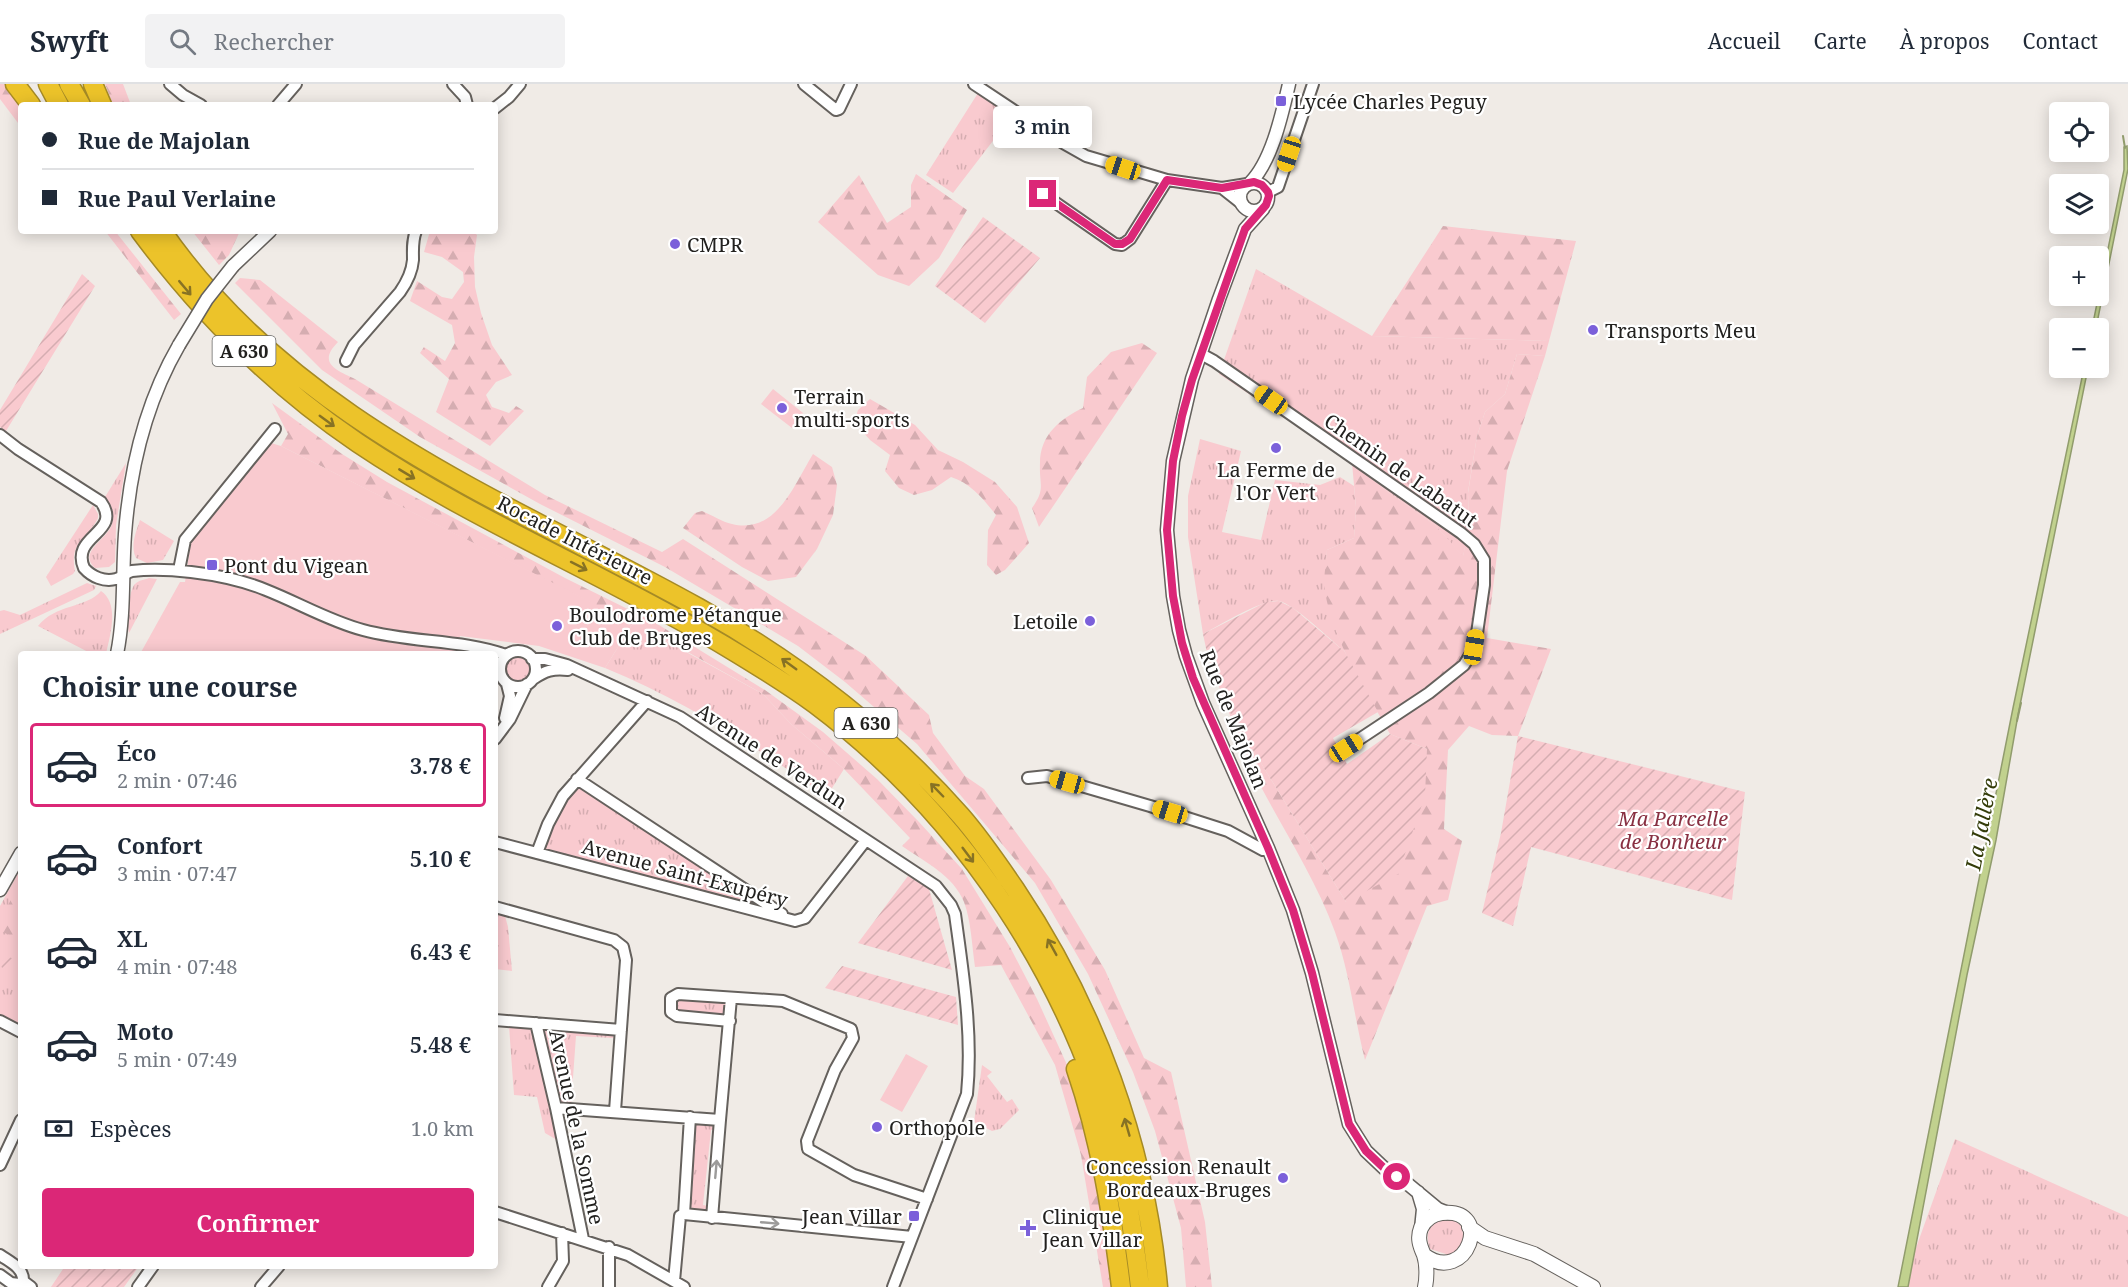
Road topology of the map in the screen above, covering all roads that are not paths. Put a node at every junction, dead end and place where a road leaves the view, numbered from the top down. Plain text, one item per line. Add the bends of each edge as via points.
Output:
1 (15, 84) edge
2 (48, 84) edge
3 (69, 84) edge
4 (93, 84) edge
5 (170, 84) edge
6 (296, 84) edge
7 (453, 84) edge
8 (520, 84) edge
9 (804, 84) edge
10 (851, 84) edge
11 (974, 84) edge
12 (1289, 84) edge
13 (1312, 84) edge
14 (28, 102) edge
15 (57, 102) edge
16 (79, 102) edge
17 (101, 102) edge
18 (196, 102) edge
19 (281, 102) edge
20 (466, 102) edge
21 (498, 106) edge
22 (1268, 154) junction
23 (1167, 180) junction
24 (1248, 184) junction
25 (1222, 188) junction
26 (1268, 192) junction
27 (1043, 194) dead end
28 (1242, 204) junction
29 (1263, 209) junction
30 (1245, 229) junction
31 (129, 234) edge
32 (176, 234) edge
33 (267, 234) edge
34 (415, 234) edge
35 (150, 235) edge
36 (206, 285) junction
37 (1201, 354) junction
38 (346, 361) dead end
39 (275, 429) dead end
40 (0, 435) edge
41 (179, 570) junction
42 (124, 574) junction
43 (458, 645) junction
44 (117, 651) edge
45 (471, 651) edge
46 (495, 651) edge
47 (498, 652) edge
48 (506, 655) junction
49 (532, 659) junction
50 (580, 672) junction
51 (501, 677) edge
52 (530, 682) junction
53 (647, 701) junction
54 (498, 734) edge
55 (1346, 748) dead end
56 (1028, 778) dead end
57 (577, 779) junction
58 (866, 840) junction
59 (498, 843) edge
60 (1268, 848) junction
61 (537, 853) junction
62 (18, 858) edge
63 (0, 890) edge
64 (498, 908) edge
65 (790, 920) junction
66 (1027, 941) junction
67 (731, 998) junction
68 (498, 1020) edge
69 (0, 1021) edge
70 (730, 1021) junction
71 (536, 1023) junction
72 (18, 1030) edge
73 (621, 1030) junction
74 (556, 1107) junction
75 (615, 1111) junction
76 (690, 1118) junction
77 (720, 1120) junction
78 (18, 1126) edge
79 (0, 1165) edge
80 (1418, 1191) junction
81 (927, 1199) junction
82 (1147, 1206) junction
83 (498, 1213) edge
84 (1448, 1213) junction
85 (684, 1214) junction
86 (712, 1218) junction
87 (1469, 1227) junction
88 (1421, 1229) junction
89 (562, 1233) junction
90 (912, 1237) junction
91 (583, 1239) junction
92 (1509, 1246) junction
93 (609, 1248) junction
94 (0, 1255) edge
95 (1424, 1255) junction
96 (1456, 1263) junction
97 (18, 1268) edge
98 (20, 1269) edge
99 (151, 1269) edge
100 (276, 1269) edge
101 (0, 1275) edge
102 (27, 1284) edge
103 (679, 1284) edge
104 (1425, 1285) edge
105 (138, 1287) edge
106 (261, 1287) edge
107 (548, 1287) edge
108 (609, 1287) edge
109 (893, 1287) edge
110 (1121, 1287) edge
111 (1140, 1287) edge
112 (1158, 1287) edge
113 (1166, 1287) edge
114 (1593, 1287) edge

1 - 14 highway
2 - 15 highway
3 - 16 highway
4 - 17 highway
5 - 18 street
6 - 19 street
7 - 20 street
8 - 21 street
9 - 10 street via 836,111
11 - 23 street via 1086,156
12 - 22 street
13 - 26 street via 1278,187
22 - 24 street
22 - 26 street
23 - 25 street
23 - 27 street via 1130,239 1122,244 1115,244
24 - 25 street
24 - 26 street via 1258,183
24 - 28 street via 1241,190
25 - 28 street
26 - 29 street
28 - 29 street via 1254,211
28 - 30 street, Rue de Majolan
29 - 30 street, Rue de Majolan
30 - 37 street, Rue de Majolan
31 - 35 highway
32 - 36 highway via 207,273
33 - 42 street, bridge via 233,266 207,299 153,398 138,446 128,499
34 - 38 street via 406,283 354,345
35 - 36 highway, A 630
35 -> 66 highway, Rocade Intérieure / A 630 via 195,300 257,364 358,443 447,498 713,639 818,706 934,813 988,881
82 -> 36 highway, A 630 via 1114,1082 1067,974 985,846 913,765 852,711 742,633 463,484 358,421 267,349
37 - 55 street, Chemin de Labatut via 1461,533 1484,560 1474,647 1464,665
37 - 60 street, Rue de Majolan via 1182,416 1170,481 1167,530 1173,596 1193,678
39 - 41 street via 185,540
40 - 42 street via 101,502 107,520 82,549 82,564 88,573 101,579 118,579
41 - 42 street
41 - 43 street via 246,582 362,630
42 - 44 street
43 - 45 street
43 - 46 street
47 - 48 street
48 - 49 street via 517,651
48 - 51 street via 500,665
49 - 50 street, Avenue de Verdun via 557,661
49 - 52 street via 536,669
50 - 52 street, Avenue de Verdun via 555,668
50 - 53 street, Avenue de Verdun
51 - 52 street via 517,687
51 - 54 street via 510,696
52 - 54 street
53 - 57 street
53 - 58 street, Avenue de Verdun via 704,732
56 - 60 street via 1047,776 1107,793 1211,825 1263,850
57 - 61 street via 562,796
57 - 65 street
58 - 65 street, Avenue Saint-Exupéry via 805,918
58 - 81 street, Avenue de Verdun via 936,886 955,914 966,1002 968,1084
59 - 61 street, Avenue Saint-Exupéry
60 - 80 street, Rue de Majolan via 1312,973 1349,1124 1366,1151
61 - 65 street, Avenue Saint-Exupéry
62 - 63 street
64 - 73 street via 614,940 623,947 626,960
66 - 110 highway via 1062,1027 1092,1121
66 - 111 highway, Rocade Intérieure / A 630 via 1069,1019 1105,1112 1125,1189
67 - 70 street
67 - 70 street via 678,994 671,998 670,1005 677,1016
67 - 81 street via 783,1001 848,1027 853,1038 835,1070 807,1141 808,1149 854,1175
68 - 71 street
69 - 72 street
70 - 77 street
71 - 73 street
71 - 74 street, Avenue de la Somme
73 - 75 street
74 - 75 street
74 - 91 street, Avenue de la Somme
75 - 76 street
76 - 77 street
76 - 85 street
86 -> 77 street
78 - 79 street
80 - 84 street, Rue de Majolan
80 - 88 street via 1423,1209
81 - 90 street
82 - 112 highway, A 630
82 - 113 highway
83 - 89 street
84 - 87 main road via 1464,1220
84 - 88 main road via 1432,1216
85 - 86 street
85 - 103 street via 680,1216
86 -> 90 street
87 - 92 main road via 1485,1238
87 - 96 main road via 1472,1244
88 - 95 main road via 1419,1243
89 - 91 street
89 - 107 street via 563,1261
90 - 109 street
91 - 93 street
92 - 96 main road via 1479,1248
92 - 114 main road via 1534,1254
93 - 103 street
93 - 108 street
94 - 97 street
95 - 96 main road via 1436,1264
95 - 104 main road
96 - 104 main road via 1438,1271
98 - 102 street
99 - 105 street
100 - 106 street
101 - 102 street via 11,1283

